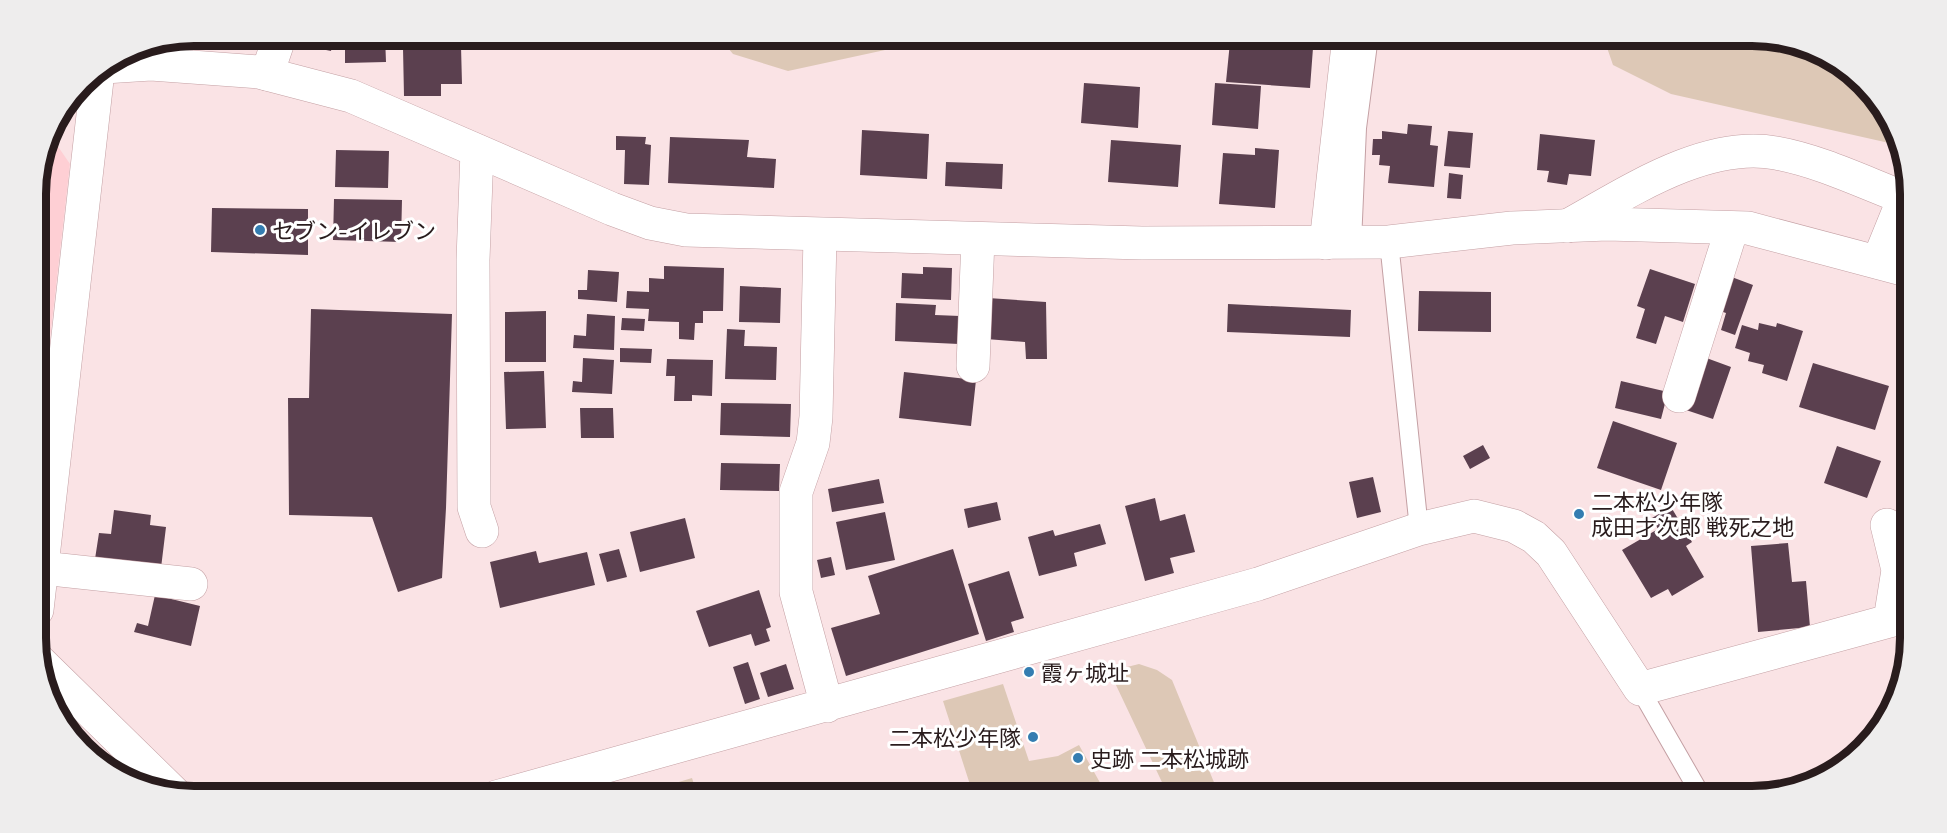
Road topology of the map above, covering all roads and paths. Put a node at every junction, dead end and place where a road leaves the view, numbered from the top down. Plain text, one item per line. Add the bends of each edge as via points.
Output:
1 (277, 46) edge
2 (1349, 46) edge
3 (1369, 46) edge
4 (120, 66) edge
5 (267, 74) junction
6 (96, 84) edge
7 (477, 151) junction
8 (1900, 196) edge
9 (1900, 214) edge
10 (1567, 226) junction
11 (1732, 228) junction
12 (820, 236) junction
13 (978, 239) junction
14 (1339, 242) junction
15 (1389, 242) junction
16 (1878, 262) junction
17 (1900, 268) edge
18 (973, 366) dead end
19 (1679, 396) dead end
20 (1887, 525) dead end
21 (46, 530) edge
22 (1419, 530) junction
23 (482, 531) dead end
24 (46, 568) edge
25 (191, 584) dead end
26 (1900, 601) edge
27 (1900, 617) edge
28 (51, 673) edge
29 (1640, 688) junction
30 (827, 706) junction
31 (164, 784) edge
32 (536, 786) edge
33 (1696, 786) edge

1 - 5 street
2 - 14 street
3 - 14 lane
4 - 5 street via 151,64
5 - 7 street via 351,96
6 - 21 street
7 - 12 street via 650,223 686,230
7 - 23 street via 473,260 474,507
8 - 10 street via 1798,158 1734,151 1636,187
9 - 16 street
10 - 11 street
10 - 15 street
11 - 16 street via 1748,228
11 - 19 street
12 - 13 street
12 - 30 street via 816,417 813,443 796,492 795,535 796,592
13 - 14 street
13 - 18 street
14 - 15 street
15 - 22 lane
16 - 17 street
20 - 26 street via 1898,570
22 - 29 street via 1474,516 1514,526 1534,537 1551,554
22 - 30 street via 1258,584
24 - 25 street
27 - 29 street
28 - 31 street
29 - 33 lane
30 - 32 street

